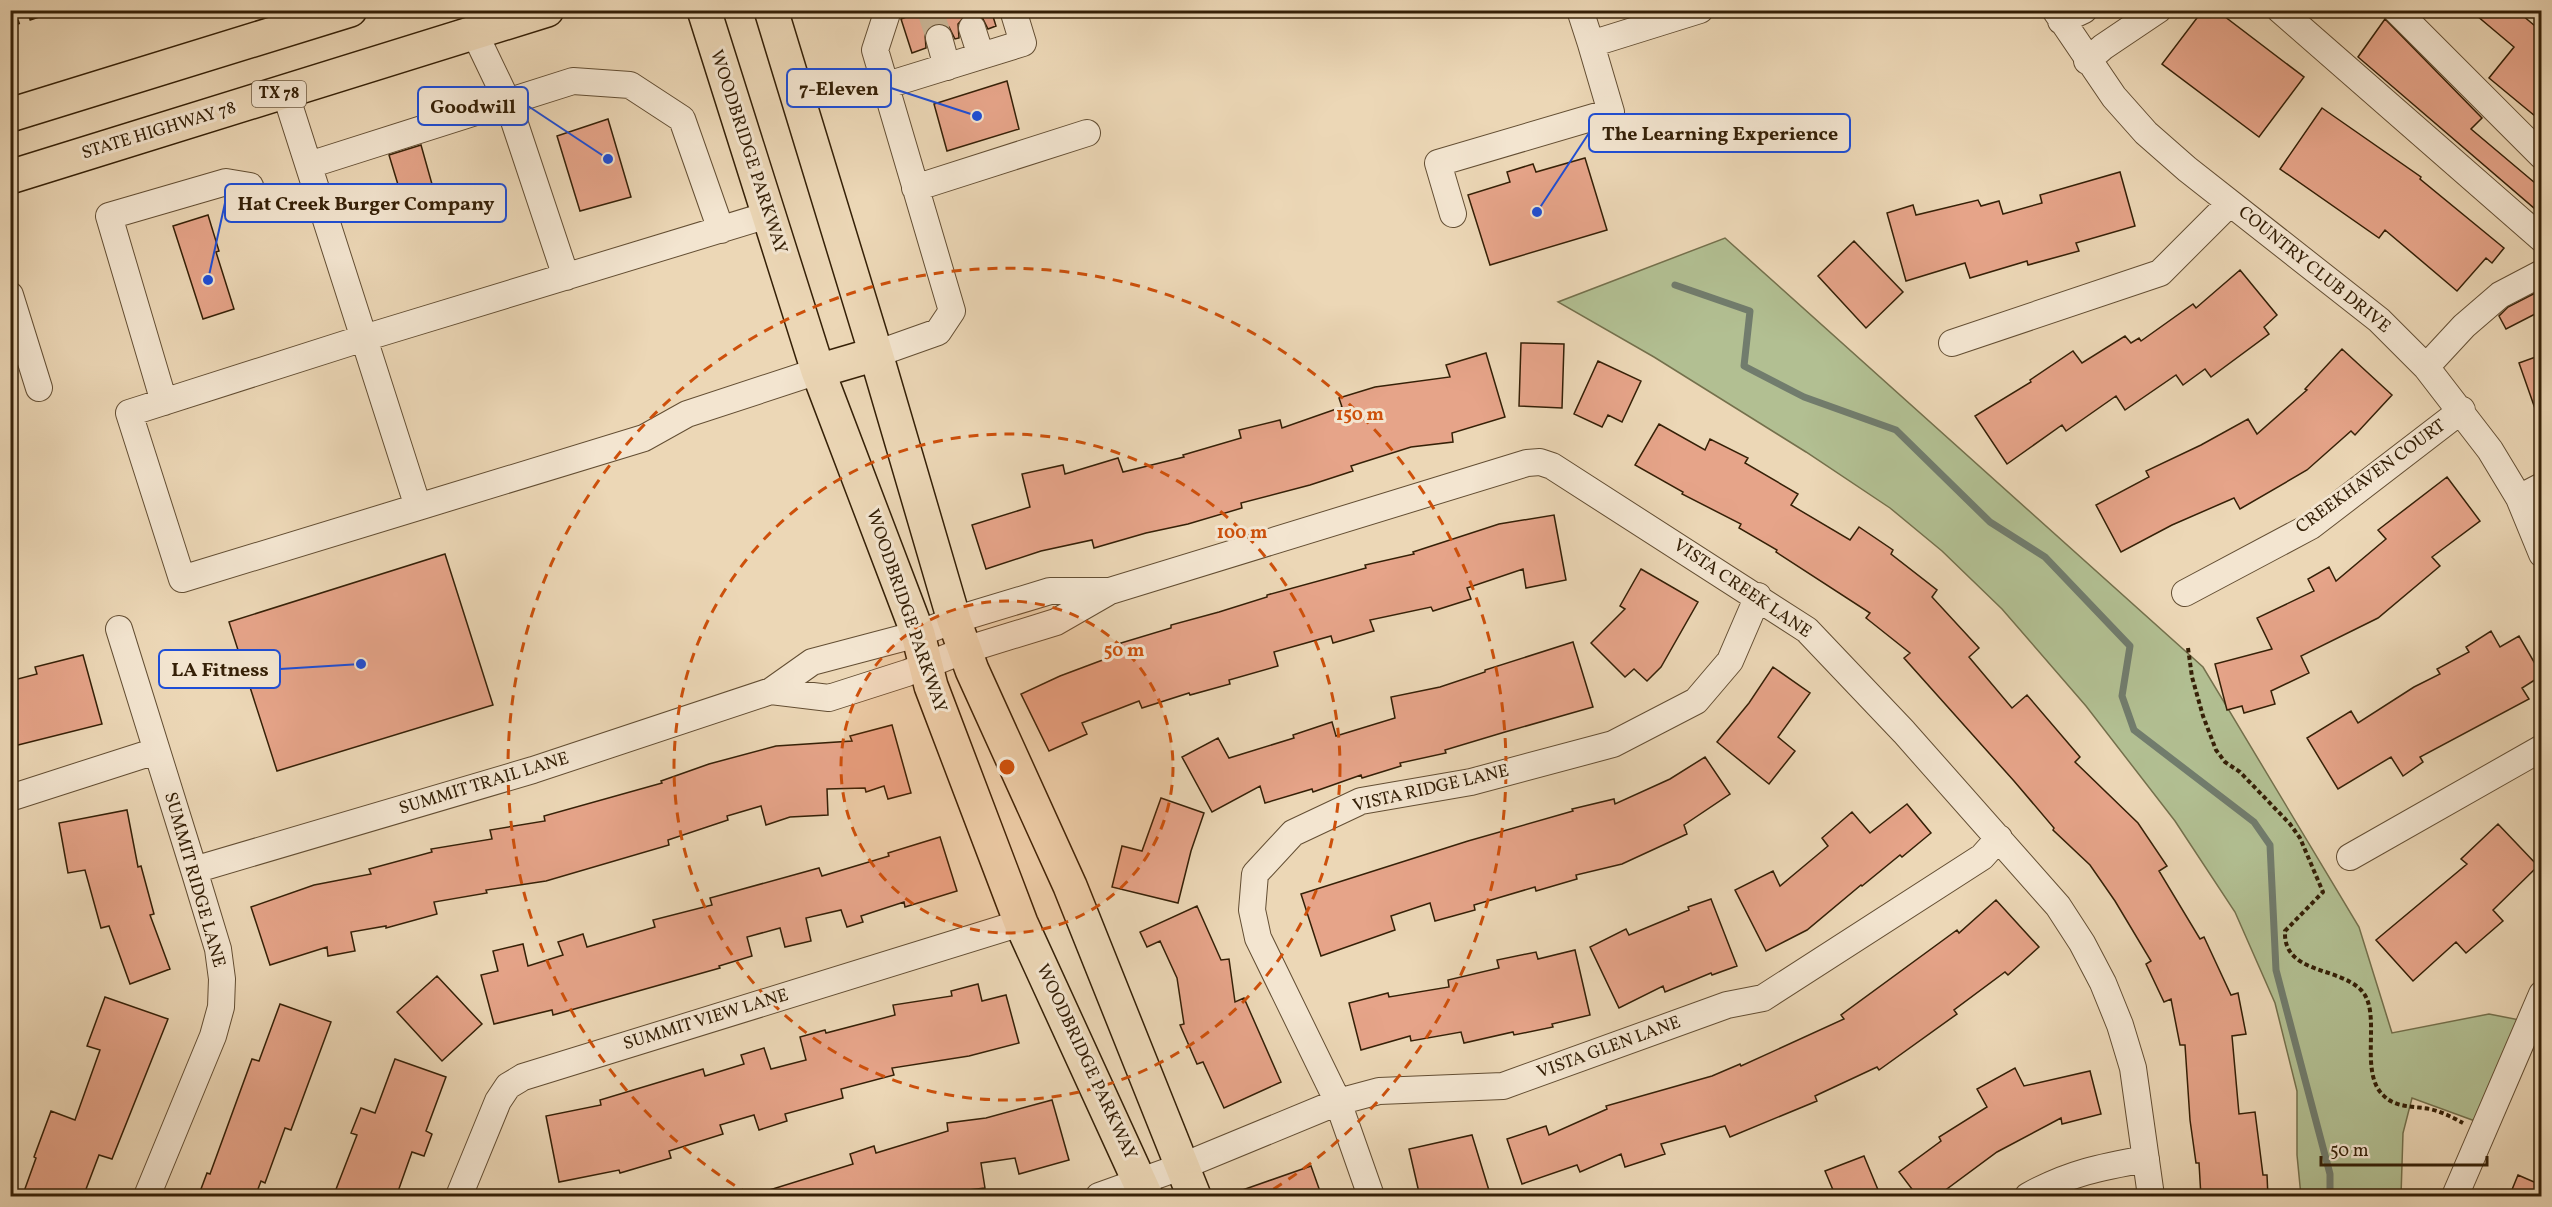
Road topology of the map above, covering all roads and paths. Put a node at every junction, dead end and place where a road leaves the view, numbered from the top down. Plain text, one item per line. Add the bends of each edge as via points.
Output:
1 (350, 10) edge
2 (548, 10) edge
3 (704, 10) edge
4 (771, 10) edge
5 (888, 10) edge
6 (1013, 10) edge
7 (1580, 10) edge
8 (1700, 10) edge
9 (2084, 10) edge
10 (2158, 10) edge
11 (2280, 10) edge
12 (2396, 10) edge
13 (2058, 16) edge
14 (972, 28) dead end
15 (475, 34) junction
16 (939, 38) tunnel mouth
17 (1591, 44) junction
18 (981, 56) junction
19 (2088, 61) junction
20 (947, 67) junction
21 (884, 86) junction
22 (285, 92) junction
23 (508, 103) junction
24 (10, 115) edge
25 (1087, 133) dead end
26 (2541, 156) edge
27 (309, 165) junction
28 (10, 177) edge
29 (250, 186) dead end
30 (915, 188) junction
31 (2230, 203) junction
32 (1453, 214) dead end
33 (768, 215) junction
34 (721, 230) junction
35 (2541, 238) edge
36 (2541, 273) edge
37 (566, 277) junction
38 (10, 295) edge
39 (364, 338) junction
40 (1952, 343) dead end
41 (876, 354) junction
42 (2426, 367) junction
43 (818, 371) junction
44 (39, 388) dead end
45 (164, 402) junction
46 (2462, 410) junction
47 (2541, 486) edge
48 (2519, 498) junction
49 (418, 507) junction
50 (2541, 554) edge
51 (1110, 591) junction
52 (2185, 593) dead end
53 (1758, 596) junction
54 (954, 620) junction
55 (119, 629) dead end
56 (2188, 648) dead end
57 (921, 650) junction
58 (965, 650) junction
59 (771, 691) junction
60 (2541, 748) edge
61 (156, 751) junction
62 (10, 798) edge
63 (1998, 838) junction
64 (2350, 857) dead end
65 (194, 870) junction
66 (1021, 922) junction
67 (2541, 998) edge
68 (1338, 1102) junction
69 (2484, 1131) junction
70 (2146, 1159) junction
71 (1183, 1166) junction
72 (1143, 1189) edge
73 (147, 1197) edge
74 (459, 1197) edge
75 (1099, 1197) edge
76 (1194, 1197) edge
77 (1371, 1197) edge
78 (2028, 1197) edge
79 (2151, 1197) edge
80 (2456, 1197) edge

1 - 24 main road
2 - 15 main road, STATE HIGHWAY 78 / TX 78
3 - 33 main road, WOODBRIDGE PARKWAY
4 - 41 main road
5 - 21 street via 875,50
6 - 18 street via 1023,43
7 - 17 street
8 - 17 street
9 - 13 street
10 - 19 street via 2103,46
11 - 35 street
12 - 26 street
13 - 19 street, COUNTRY CLUB DRIVE
14 - 18 street
15 - 22 main road, STATE HIGHWAY 78 / TX 78
15 - 23 street
16 - 20 street
17 - 32 street via 1611,112 1438,164
18 - 20 street
19 - 31 street, COUNTRY CLUB DRIVE via 2146,133
20 - 21 street
21 - 30 street
22 - 27 street
22 - 28 main road, STATE HIGHWAY 78 / TX 78
23 - 27 street
23 - 34 street via 573,81 630,85 682,119
23 - 37 street
25 - 30 street
27 - 39 street
29 - 45 street via 226,182 108,216
30 - 41 street via 951,311 938,332
31 - 40 street via 2160,273
31 - 42 street, COUNTRY CLUB DRIVE via 2379,320
33 - 34 street
33 - 43 main road, WOODBRIDGE PARKWAY
34 - 37 street
36 - 42 street via 2500,295
37 - 39 street
38 - 44 street
39 - 45 street
39 - 49 street
41 - 43 main road
41 - 54 main road
42 - 46 street, COUNTRY CLUB DRIVE
43 - 49 street via 687,414 644,438
43 - 57 main road, WOODBRIDGE PARKWAY
45 - 49 street via 129,413 182,579
46 - 48 street, COUNTRY CLUB DRIVE
46 - 52 street, CREEKHAVEN COURT via 2311,526
47 - 48 street
48 - 50 street, COUNTRY CLUB DRIVE
51 - 53 street, VISTA CREEK LANE via 1540,462 1577,481
51 - 54 street, VISTA CREEK LANE via 1050,591
51 - 58 street, VISTA CREEK LANE via 1056,622
53 - 63 street, VISTA CREEK LANE via 1807,630
53 - 68 street, VISTA RIDGE LANE via 1730,661 1696,701 1614,744 1471,782 1361,801 1293,833 1255,874 1252,910 1258,938
54 - 57 street, SUMMIT TRAIL LANE
54 - 58 main road
55 - 61 street, SUMMIT RIDGE LANE
56 - 69 path via 2192,677 2216,750 2290,824 2323,892 2285,931 2285,944 2293,958 2338,976 2362,991 2368,1006 2371,1068 2380,1093 2390,1102 2448,1115
57 - 58 street, SUMMIT TRAIL LANE
57 - 59 street, SUMMIT TRAIL LANE via 812,662
57 - 59 street, SUMMIT TRAIL LANE via 829,698
57 - 66 main road, WOODBRIDGE PARKWAY
58 - 71 main road via 1070,886
59 - 65 street, SUMMIT TRAIL LANE via 533,770
60 - 64 street
61 - 62 street
61 - 65 street, SUMMIT RIDGE LANE
63 - 68 street, VISTA GLEN LANE via 1982,857 1763,998 1727,1005 1503,1086 1379,1091
63 - 70 street, VISTA CREEK LANE via 2058,906 2103,983 2133,1068
65 - 73 street, SUMMIT RIDGE LANE via 218,949 221,1007 204,1062
66 - 72 main road, WOODBRIDGE PARKWAY
66 - 74 street, SUMMIT VIEW LANE via 522,1077 508,1086 498,1101
67 - 69 street
68 - 71 street, VISTA GLEN LANE
68 - 77 street, VISTA RIDGE LANE
69 - 80 street
70 - 78 street via 2089,1169
70 - 79 street, VISTA CREEK LANE
71 - 72 street, VISTA GLEN LANE
71 - 76 main road
72 - 75 street, VISTA GLEN LANE

